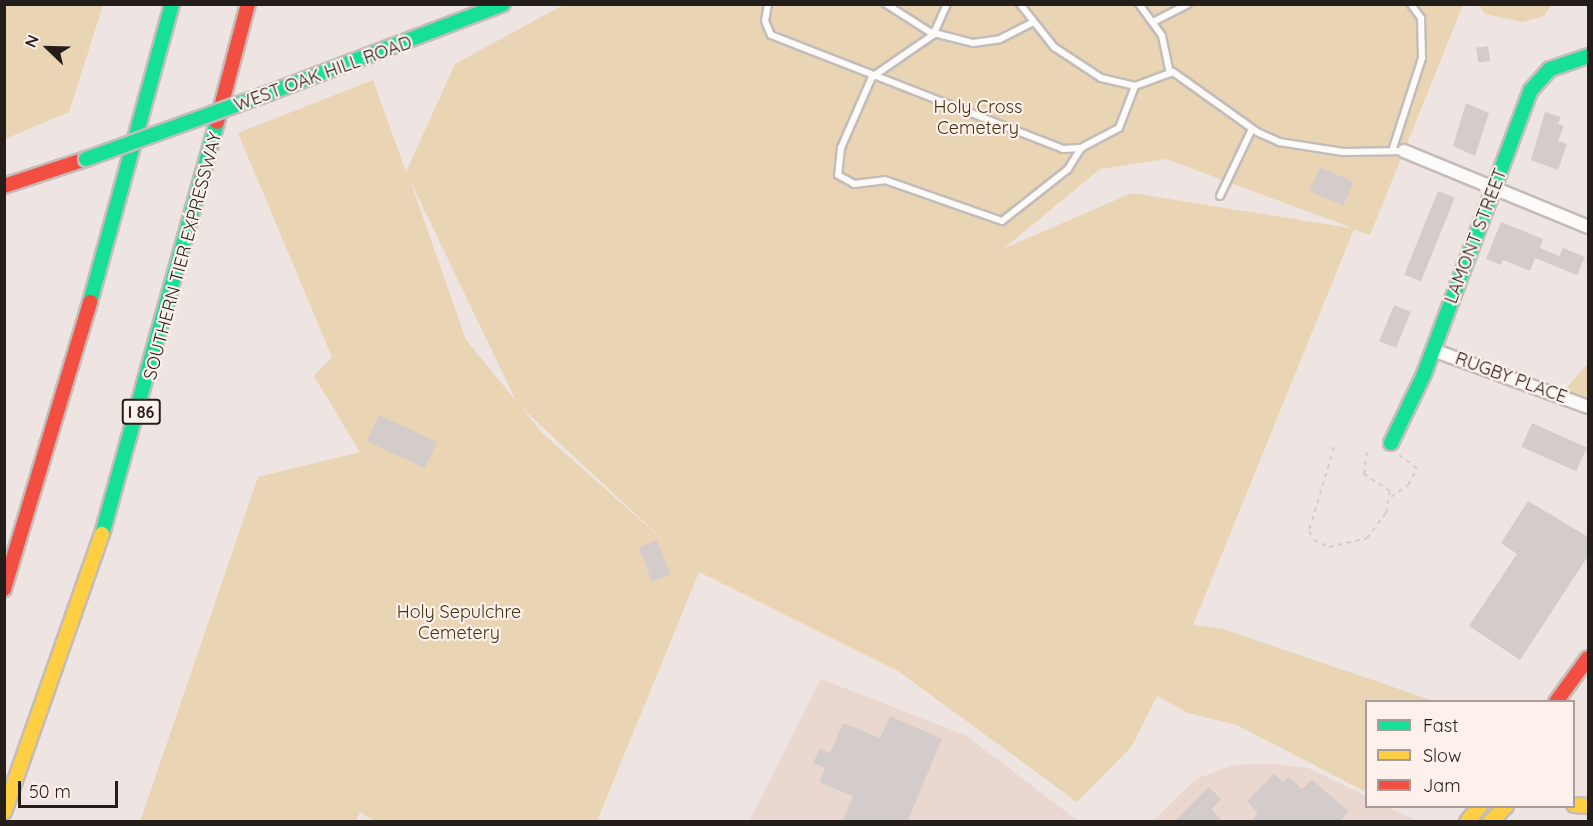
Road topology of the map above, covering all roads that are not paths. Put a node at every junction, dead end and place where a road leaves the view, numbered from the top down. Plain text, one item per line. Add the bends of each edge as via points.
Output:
1 (172, 4) edge
2 (250, 4) edge
3 (503, 4) edge
4 (768, 4) edge
5 (886, 4) edge
6 (947, 4) edge
7 (1020, 4) edge
8 (1139, 4) edge
9 (1188, 4) edge
10 (1411, 4) edge
11 (1153, 22) junction
12 (1031, 23) junction
13 (934, 33) junction
14 (1588, 57) edge
15 (1170, 73) junction
16 (872, 77) junction
17 (1135, 86) junction
18 (1252, 129) junction
19 (1081, 148) junction
20 (1398, 149) junction
21 (4, 186) edge
22 (1494, 189) junction
23 (1221, 196) dead end
24 (1588, 227) edge
25 (1433, 350) junction
26 (1588, 407) edge
27 (1391, 447) road end
28 (4, 589) edge
29 (1588, 658) edge
30 (1588, 675) edge
31 (1557, 700) edge
32 (1572, 700) edge
33 (1479, 808) edge
34 (1505, 808) edge
35 (4, 812) edge
36 (1467, 822) edge
37 (1490, 822) edge

1 - 28 main road via 118,215
2 - 35 main road, SOUTHERN TIER EXPRESSWAY / I 86 via 119,486
3 - 21 main road, WEST OAK HILL ROAD, bridge via 269,93
4 - 16 lane via 765,21 771,35
5 - 13 lane
6 - 13 lane
7 - 12 lane
8 - 11 lane
9 - 11 lane
10 - 20 lane via 1421,18 1422,58
11 - 15 lane via 1162,36
12 - 13 lane via 1000,39 973,43
12 - 17 lane via 1054,47 1101,78
13 - 16 lane
14 - 22 main road, LAMONT STREET via 1550,69 1531,90
15 - 17 lane
15 - 18 lane
16 - 19 lane via 1063,149
16 - 19 lane via 836,163 838,175 850,182 885,180 1002,221 1068,169
17 - 19 lane via 1126,121
18 - 20 lane via 1314,149
18 - 23 lane
20 - 22 street
22 - 24 street
22 - 25 main road, LAMONT STREET
25 - 26 street, RUGBY PLACE
25 - 27 main road, LAMONT STREET
29 - 31 main road
30 - 32 main road
33 - 36 main road
34 - 37 main road

